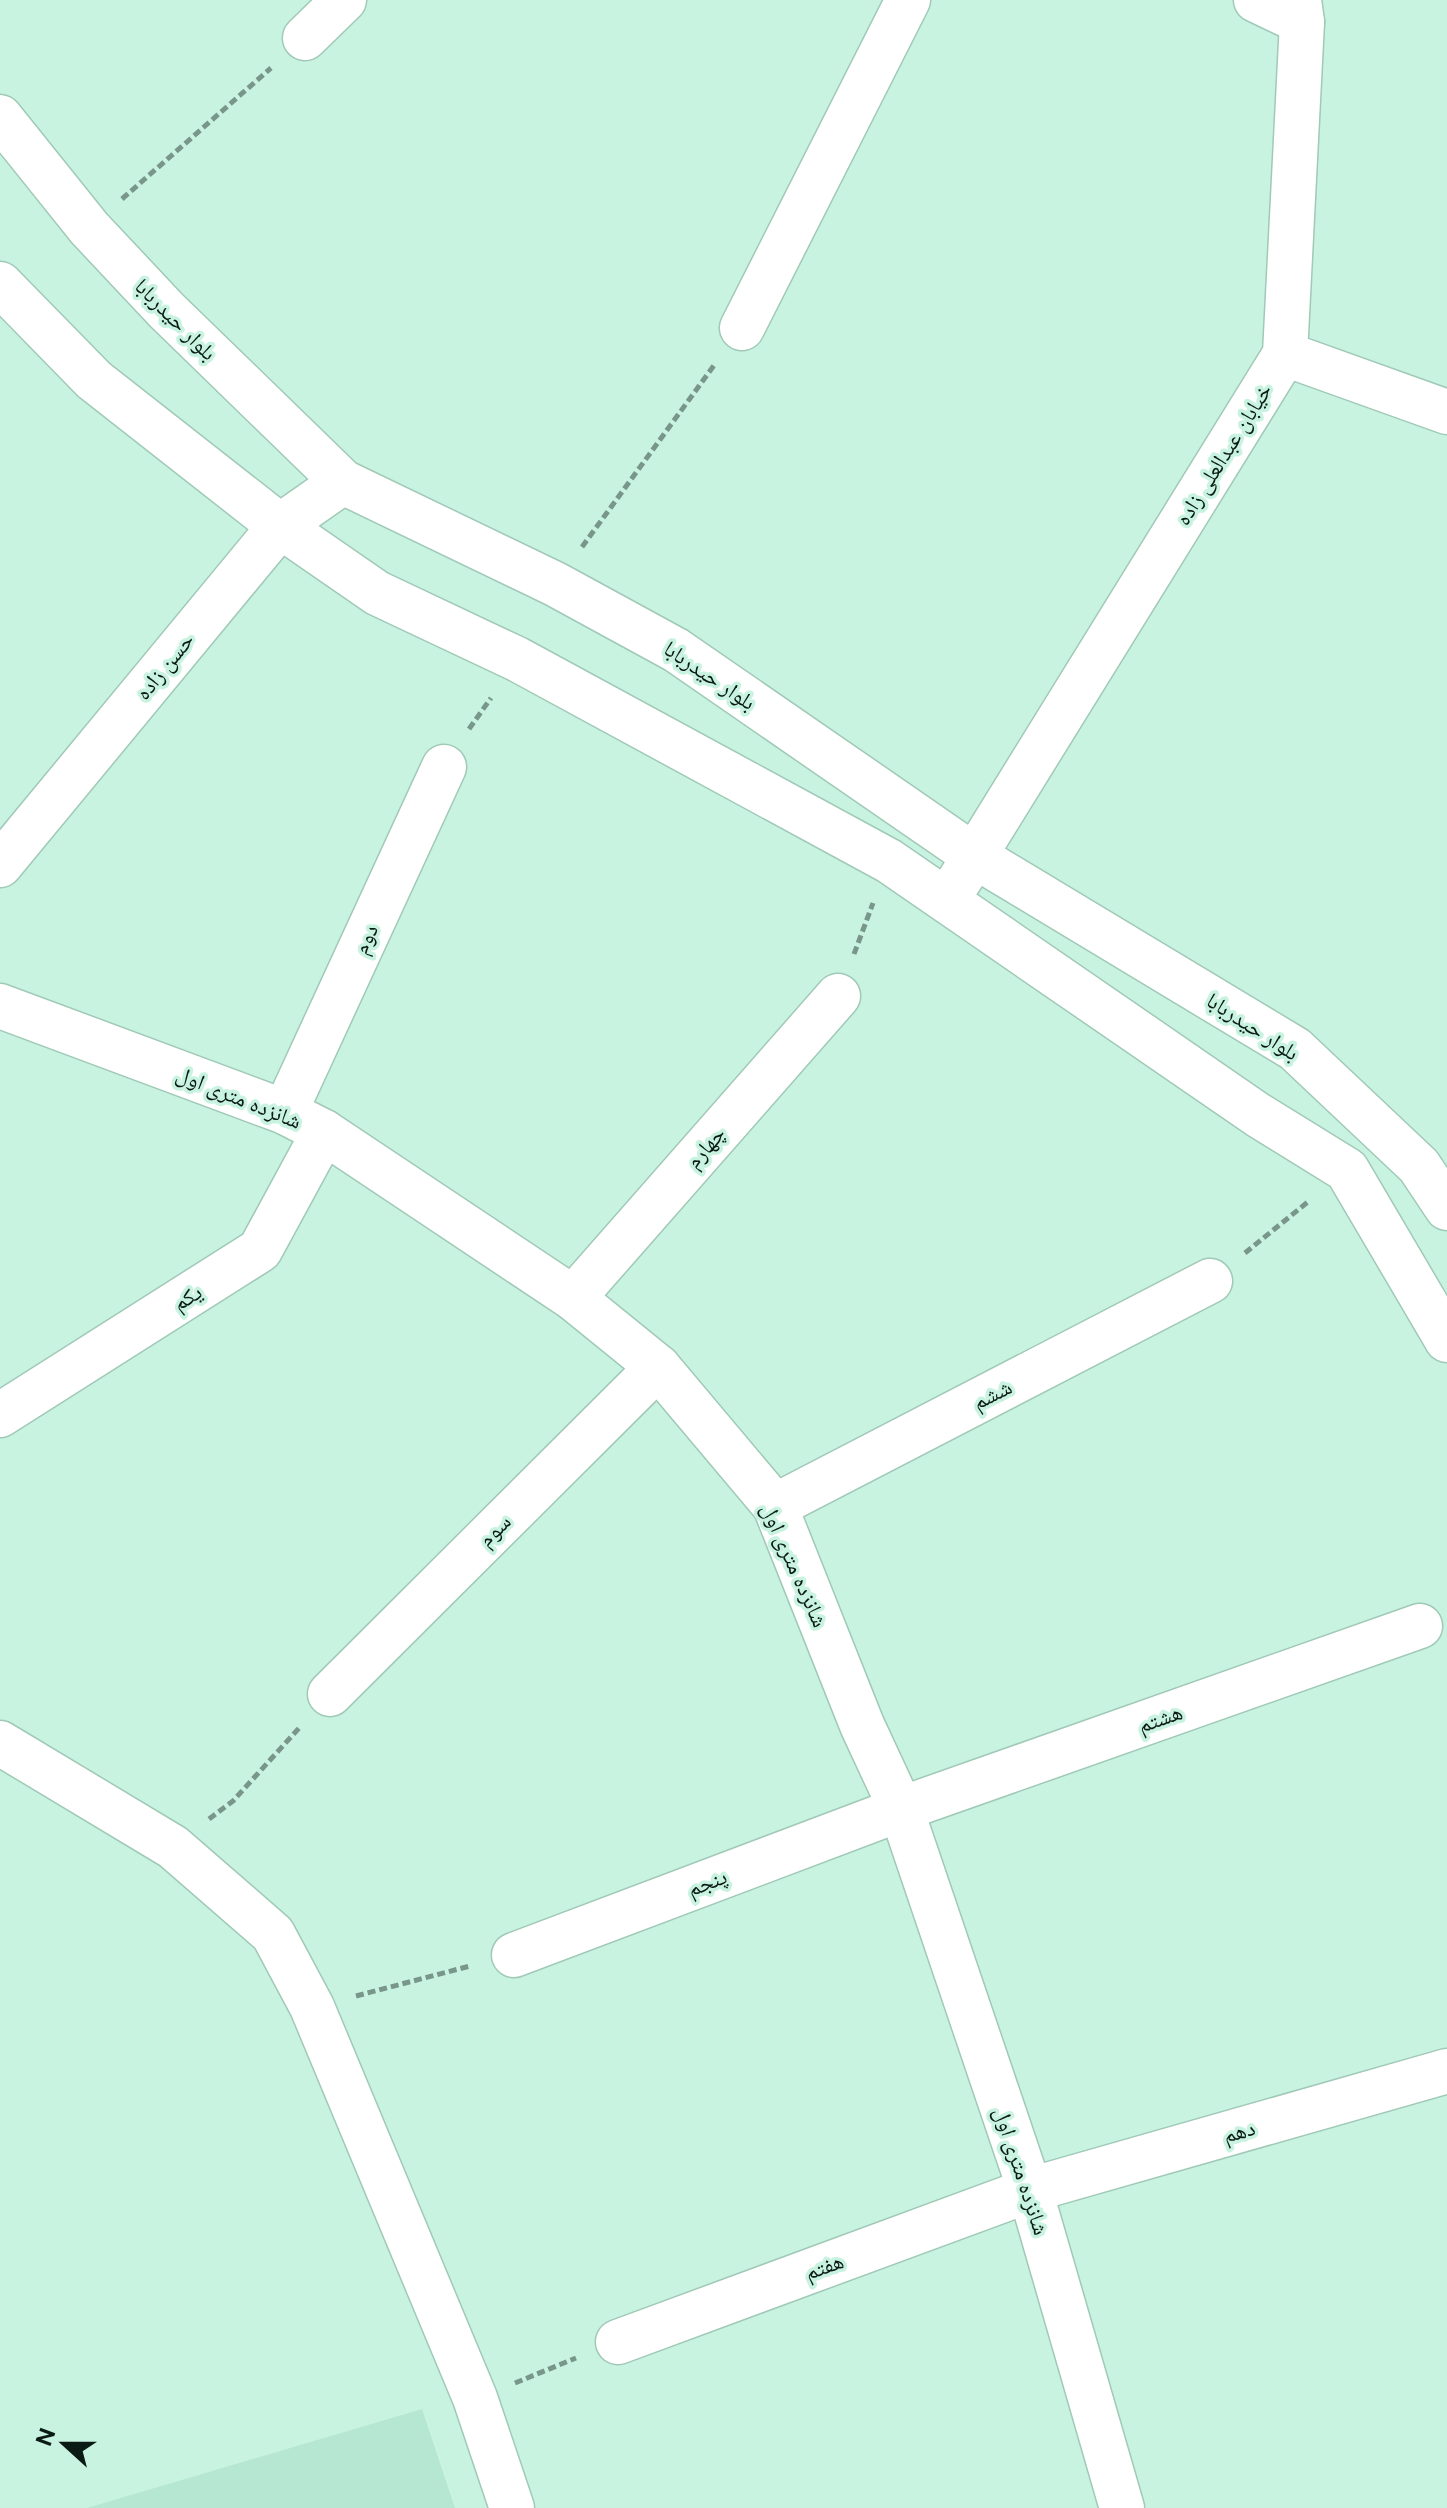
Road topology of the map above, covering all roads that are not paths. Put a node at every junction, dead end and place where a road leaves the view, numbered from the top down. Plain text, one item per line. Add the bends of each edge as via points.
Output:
1 (344, 0) edge
2 (908, 0) edge
3 (1256, 0) edge
4 (1300, 11) edge
5 (305, 38) road end
6 (0, 117) edge
7 (0, 284) edge
8 (742, 328) road end
9 (1285, 354) junction
10 (1447, 412) edge
11 (343, 482) junction
12 (280, 526) junction
13 (444, 767) road end
14 (973, 855) junction
15 (0, 865) edge
16 (948, 901) junction
17 (838, 996) road end
18 (0, 1006) edge
19 (285, 1112) junction
20 (324, 1132) junction
21 (1447, 1208) edge
22 (1210, 1281) road end
23 (573, 1298) junction
24 (1447, 1340) edge
25 (658, 1367) junction
26 (0, 1415) edge
27 (775, 1506) junction
28 (1420, 1626) dead end
29 (330, 1694) road end
30 (0, 1743) edge
31 (901, 1809) junction
32 (514, 1955) road end
33 (1447, 2071) edge
34 (1030, 2190) junction
35 (618, 2342) road end
36 (512, 2508) edge
37 (1122, 2508) edge

1 - 5 street
2 - 8 street
3 - 4 street
4 - 9 street, خیابان عبدالعلی زاده
6 - 11 street, بلوار حیدربابا via 89,228 166,310
7 - 12 street via 94,380
9 - 10 street
9 - 14 street, خیابان عبدالعلی زاده
11 - 12 street, حسن زاده
11 - 14 street, بلوار حیدربابا via 555,584 676,650
12 - 15 street, حسن زاده
12 - 16 street via 377,593 517,659 889,861
13 - 19 street, دوم
14 - 16 street, خیابان عبدالعلی زاده
14 - 21 street, بلوار حیدربابا via 1295,1049 1419,1166
16 - 24 street via 1258,1115 1347,1170
17 - 23 street, چهارم
18 - 19 street, شانزده متری اول
19 - 20 street, شانزده متری اول
20 - 23 street, شانزده متری اول
20 - 26 street, یکم via 260,1250
22 - 27 street, ششم
23 - 25 street, شانزده متری اول
25 - 27 street, شانزده متری اول
25 - 29 street, سوم
27 - 31 street, شانزده متری اول
28 - 31 street, هشتم
30 - 36 street via 173,1847 273,1934 312,2007 475,2398
31 - 32 street, پنجم
31 - 34 street, شانزده متری اول
33 - 34 street, دهم
34 - 35 street, هفتم
34 - 37 street, شانزده متری اول

